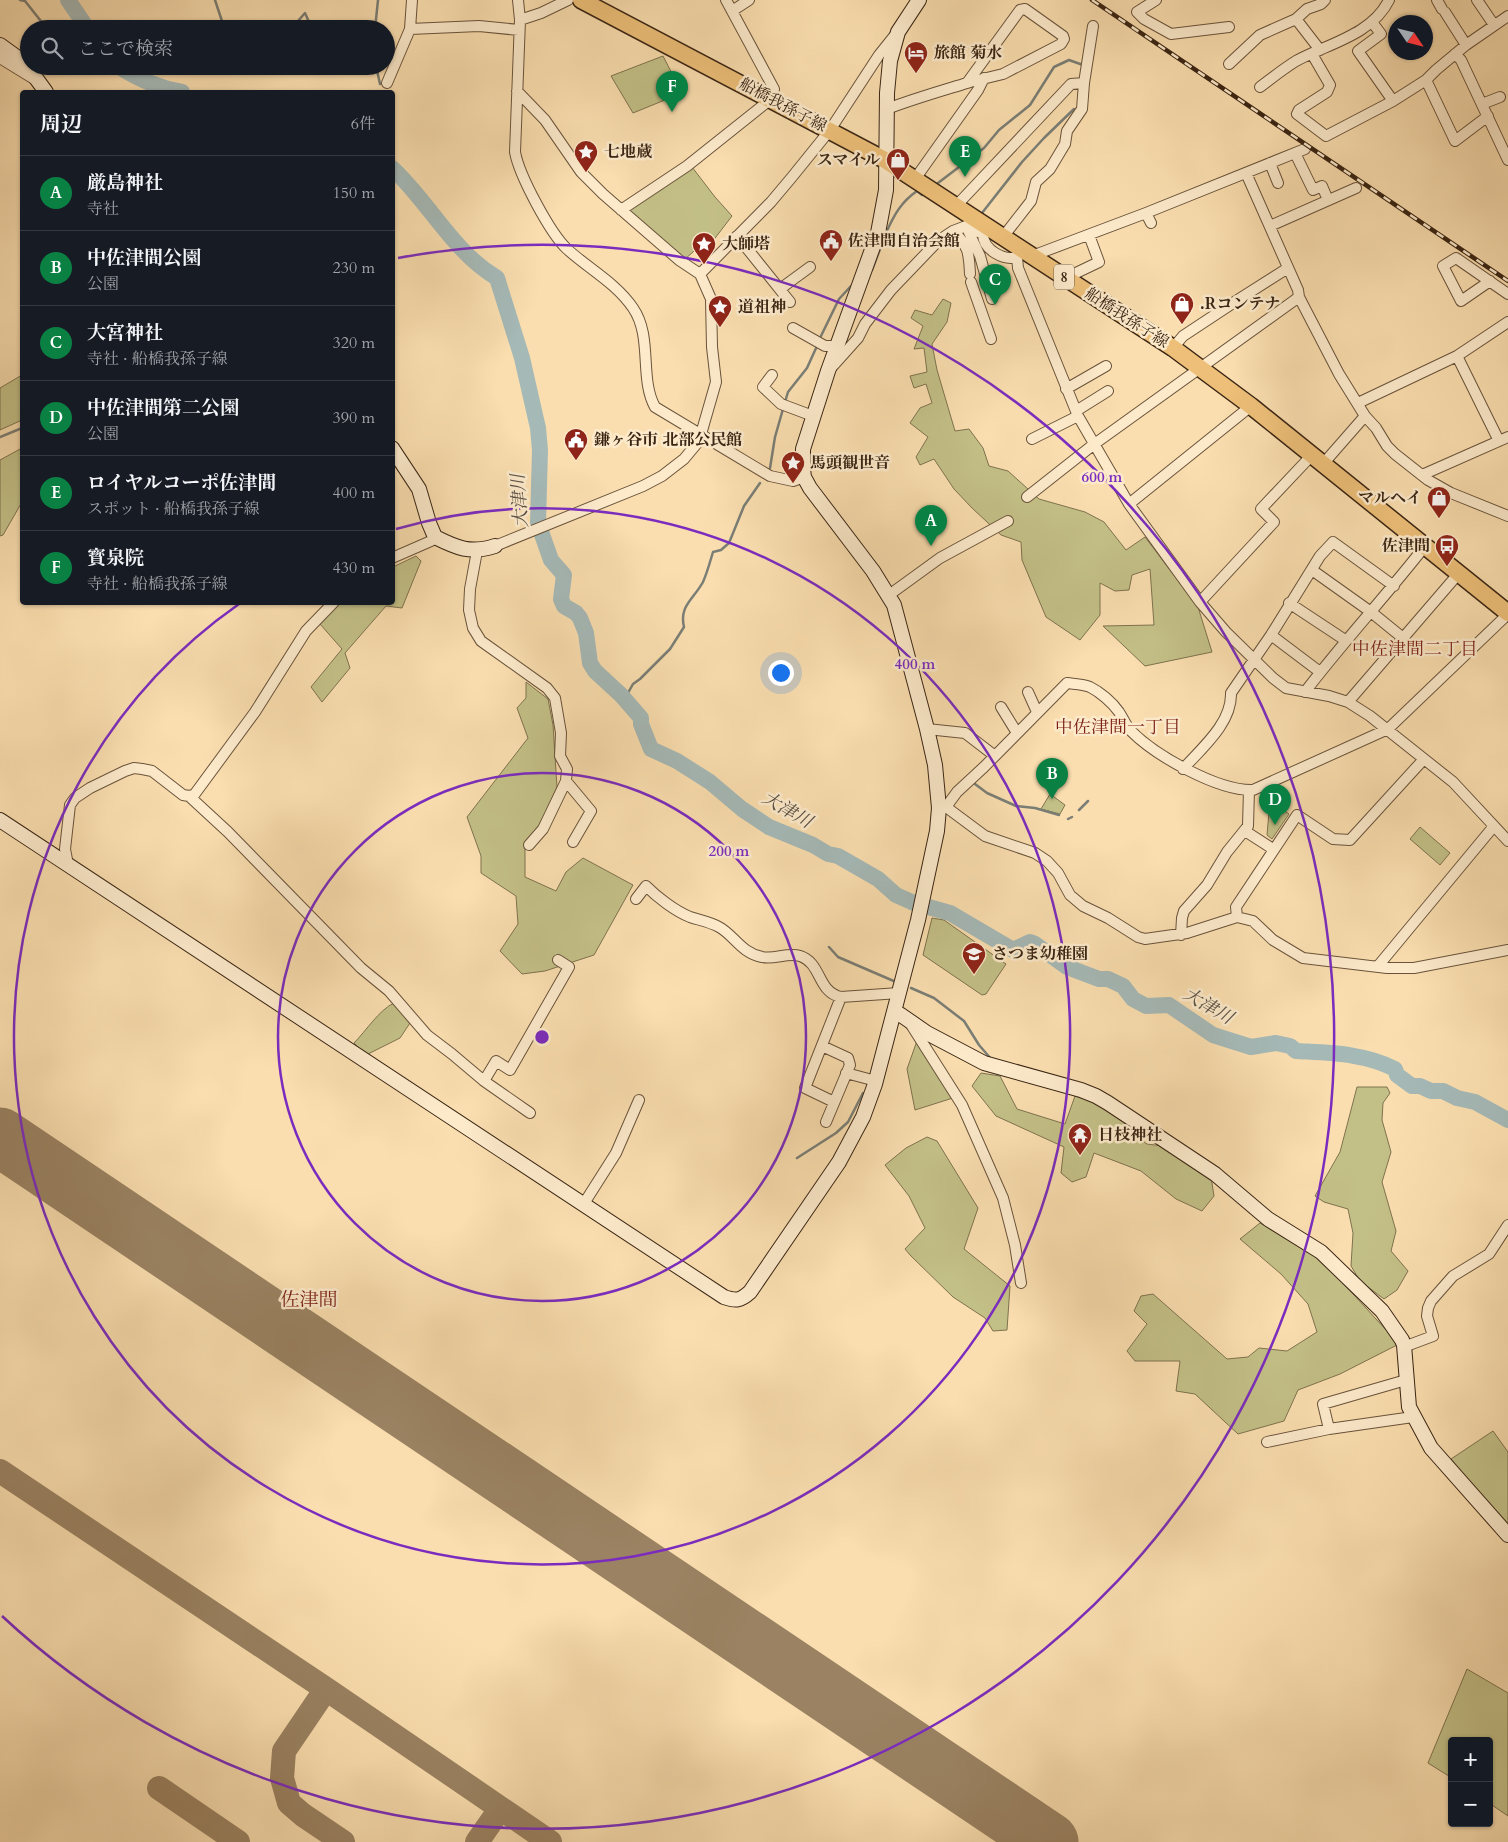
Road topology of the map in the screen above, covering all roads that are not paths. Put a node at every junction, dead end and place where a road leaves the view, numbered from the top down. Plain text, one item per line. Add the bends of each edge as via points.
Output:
1 (412, 0) edge
2 (518, 0) edge
3 (568, 0) edge
4 (581, 0) edge
5 (726, 0) edge
6 (749, 0) edge
7 (919, 0) edge
8 (1156, 0) edge
9 (1325, 0) edge
10 (1388, 0) edge
11 (1477, 0) edge
12 (1441, 7) edge
13 (732, 10) junction
14 (1508, 16) edge
15 (1296, 19) junction
16 (1372, 22) junction
17 (519, 25) junction
18 (1494, 25) junction
19 (1093, 26) dead end
20 (1229, 27) dead end
21 (410, 29) junction
22 (898, 32) junction
23 (0, 45) edge
24 (1466, 45) junction
25 (1316, 52) junction
26 (1455, 54) junction
27 (0, 58) edge
28 (20, 60) edge
29 (395, 64) edge
30 (1229, 64) dead end
31 (20, 72) edge
32 (25, 75) edge
33 (33, 75) edge
34 (390, 75) edge
35 (984, 78) junction
36 (1426, 80) junction
37 (387, 83) dead end
38 (967, 83) junction
39 (1084, 83) junction
40 (1260, 86) dead end
41 (42, 87) edge
42 (517, 91) junction
43 (1500, 97) dead end
44 (771, 99) junction
45 (1393, 101) junction
46 (1482, 104) junction
47 (887, 109) junction
48 (1488, 116) junction
49 (830, 130) junction
50 (1504, 143) edge
51 (886, 160) junction
52 (1508, 160) edge
53 (1270, 163) junction
54 (1246, 173) junction
55 (915, 179) junction
56 (1278, 183) dead end
57 (1356, 188) dead end
58 (1328, 200) junction
59 (956, 206) junction
60 (621, 210) junction
61 (1146, 213) junction
62 (1151, 223) dead end
63 (966, 226) junction
64 (1270, 226) junction
65 (953, 231) junction
66 (1089, 235) junction
67 (737, 236) junction
68 (1003, 237) junction
69 (1024, 254) junction
70 (810, 267) dead end
71 (1288, 268) junction
72 (700, 274) junction
73 (1069, 280) junction
74 (1490, 281) junction
75 (780, 289) junction
76 (1508, 294) edge
77 (1300, 296) junction
78 (992, 298) dead end
79 (790, 302) dead end
80 (1508, 322) edge
81 (793, 328) dead end
82 (991, 339) dead end
83 (837, 346) junction
84 (1173, 348) junction
85 (1457, 356) junction
86 (1106, 366) dead end
87 (1201, 367) junction
88 (828, 372) junction
89 (772, 374) dead end
90 (1066, 389) junction
91 (1108, 391) dead end
92 (1358, 403) junction
93 (1251, 406) junction
94 (1077, 414) junction
95 (813, 416) junction
96 (1365, 416) junction
97 (700, 434) junction
98 (1032, 439) dead end
99 (1503, 439) edge
100 (1093, 445) junction
101 (395, 452) edge
102 (1317, 459) junction
103 (1422, 475) junction
104 (804, 477) junction
105 (1027, 498) dead end
106 (1129, 504) junction
107 (1508, 516) edge
108 (1008, 521) dead end
109 (435, 537) junction
110 (495, 546) joint
111 (1426, 546) junction
112 (477, 551) junction
113 (395, 557) edge
114 (1312, 570) junction
115 (1459, 573) junction
116 (1394, 586) junction
117 (889, 595) junction
118 (1200, 602) junction
119 (1289, 604) junction
120 (331, 605) edge
121 (1371, 612) junction
122 (1508, 614) edge
123 (1271, 635) junction
124 (1403, 638) junction
125 (1345, 640) junction
126 (1255, 659) junction
127 (1320, 672) junction
128 (1028, 692) dead end
129 (1305, 692) junction
130 (1348, 702) junction
131 (1001, 708) dead end
132 (1038, 712) junction
133 (928, 729) junction
134 (1388, 729) junction
135 (1017, 733) junction
136 (995, 756) junction
137 (1424, 759) junction
138 (1183, 769) junction
139 (566, 781) junction
140 (1249, 790) junction
141 (190, 796) junction
142 (943, 807) junction
143 (0, 820) edge
144 (1494, 826) junction
145 (1245, 831) junction
146 (1508, 841) edge
147 (573, 842) dead end
148 (529, 845) dead end
149 (1273, 849) junction
150 (68, 865) junction
151 (636, 898) dead end
152 (1236, 916) junction
153 (1181, 935) junction
154 (1508, 950) edge
155 (558, 960) dead end
156 (1378, 966) junction
157 (899, 993) junction
158 (841, 997) junction
159 (895, 1012) junction
160 (908, 1020) junction
161 (822, 1046) junction
162 (846, 1074) junction
163 (484, 1081) junction
164 (876, 1081) junction
165 (639, 1100) dead end
166 (834, 1102) junction
167 (530, 1113) dead end
168 (826, 1122) dead end
169 (583, 1205) junction
170 (1508, 1225) edge
171 (1022, 1283) dead end
172 (1404, 1344) junction
173 (1406, 1380) junction
174 (1413, 1417) junction
175 (1329, 1429) junction
176 (1267, 1442) dead end
177 (1508, 1535) edge

1 - 21 street
2 - 17 street
3 - 17 street
4 - 44 main road, 船橋我孫子線 / 8
5 - 13 street
6 - 13 street
7 - 22 street
8 - 20 street via 1137,12 1171,34
9 - 15 street
10 - 16 street
11 - 18 street
12 - 24 street
13 - 44 street via 774,89
14 - 18 street
15 - 25 street
15 - 30 street via 1260,35
16 - 25 street
16 - 45 street via 1381,34 1358,51
17 - 21 street
17 - 42 street
18 - 24 street
19 - 39 street
21 - 29 street
22 - 47 street via 890,61
22 - 49 street
23 - 28 street
24 - 26 street
25 - 40 street
25 - 45 street via 1330,85 1327,92 1298,110 1297,114 1326,136
26 - 36 street
26 - 46 street
27 - 31 street
32 - 41 street
33 - 41 street
34 - 37 street
35 - 38 street
35 - 38 street via 1004,74 1061,44 1063,36 1025,9 1020,10
35 - 55 street
36 - 45 street
36 - 48 street via 1455,141
38 - 47 street
39 - 59 street via 1071,84
39 - 68 street via 1082,109 1067,131 1065,144 1050,169 1036,182 1031,201
42 - 60 street via 545,120 581,172
42 - 97 street via 515,152 526,185 562,244 618,290 633,308 639,320 648,390 655,407
43 - 46 street
44 - 49 main road, 船橋我孫子線 / 8
44 - 60 street via 687,166
46 - 48 street
47 - 51 street
48 - 50 street
49 - 51 main road, 船橋我孫子線 / 8
49 - 67 street via 772,202
50 - 52 street
51 - 55 main road, 船橋我孫子線 / 8
51 - 83 street via 885,201 878,233
53 - 54 street
53 - 56 street
53 - 58 street via 1300,151 1314,190 1322,186
54 - 61 street
54 - 64 street
55 - 59 main road, 船橋我孫子線 / 8
57 - 58 street
58 - 64 street
59 - 68 main road, 船橋我孫子線 / 8
60 - 72 street
61 - 62 street
61 - 66 street
63 - 65 street
63 - 69 street via 981,232 985,242 999,256 1010,259
63 - 78 street via 980,256
64 - 71 street
65 - 82 street via 967,249 970,278
65 - 88 street via 938,241 891,290 858,338
66 - 69 street
66 - 73 street via 1099,262
67 - 72 street
67 - 75 street
68 - 69 main road, 船橋我孫子線 / 8
69 - 73 main road, 船橋我孫子線 / 8
69 - 90 street via 1018,268
70 - 75 street
71 - 77 street
71 - 84 street via 1183,336
72 - 97 street via 711,299 716,382
73 - 84 main road, 船橋我孫子線 / 8
74 - 74 street via 1456,258 1443,266 1461,301
74 - 76 street
75 - 79 street
77 - 87 street
77 - 92 street via 1339,374
80 - 85 street
81 - 83 street via 824,346
83 - 88 street
84 - 87 main road, 船橋我孫子線 / 8
85 - 92 street
85 - 99 street
86 - 90 street
87 - 93 main road, 船橋我孫子線 / 8
87 - 100 street
88 - 95 street
89 - 95 street via 763,387 784,406
90 - 94 street
91 - 94 street
92 - 96 street
93 - 102 main road, 船橋我孫子線 / 8
93 - 106 street
94 - 98 street
94 - 100 street
95 - 104 street via 803,449
96 - 102 street
96 - 103 street via 1387,446
97 - 104 street via 766,475 793,481
97 - 110 street via 699,441 684,459 662,476
99 - 103 street
100 - 105 street
100 - 106 street
101 - 109 street via 420,489
102 - 111 main road, 船橋我孫子線 / 8
102 - 118 street via 1262,510 1274,522
103 - 107 street via 1451,493
104 - 117 street
106 - 118 street
108 - 117 street via 940,558
109 - 112 street
109 - 113 street
110 - 112 street
111 - 115 main road, 船橋我孫子線 / 8
111 - 116 street
112 - 139 street via 470,589 469,610 473,628 481,642 547,688 555,698 561,733 560,756 567,768
114 - 116 street via 1333,542
114 - 119 street
114 - 121 street
115 - 122 main road, 船橋我孫子線 / 8
115 - 124 street
116 - 121 street
117 - 133 street
118 - 126 street
119 - 123 street
119 - 125 street
120 - 141 street via 306,631 255,712 194,795
121 - 124 street
121 - 125 street
122 - 134 street
123 - 126 street
123 - 127 street
124 - 130 street
125 - 127 street
126 - 129 street via 1286,688
126 - 138 street via 1231,693 1218,730
127 - 129 street
128 - 132 street
129 - 130 street
130 - 134 street
131 - 135 street
132 - 135 street
132 - 138 street via 1066,678 1089,686 1116,707 1129,729
133 - 136 street via 965,733
133 - 142 street
134 - 137 street
134 - 140 street
135 - 136 street
136 - 142 street
137 - 144 street via 1454,782
137 - 149 street via 1350,840 1333,839 1297,815
138 - 140 street
139 - 147 street via 591,811
139 - 148 street via 543,829
140 - 145 street via 1248,826
141 - 150 street via 183,796 152,771 134,768 90,788 70,805 65,849
141 - 163 street via 361,968 389,992 427,1036
142 - 153 street via 985,836 1035,853 1048,861 1070,895 1083,906 1138,937
142 - 157 street
143 - 150 street
144 - 146 street
144 - 156 street
145 - 149 street
145 - 153 street via 1227,852 1207,885 1184,911
149 - 152 street via 1236,907
150 - 169 street
151 - 158 street via 646,886 688,916 720,927 738,945 754,954 763,958 800,956 811,964 825,990
152 - 153 street
152 - 156 street via 1253,921 1273,940 1303,958
154 - 156 street via 1414,968
155 - 163 street via 569,967 510,1070 496,1061
157 - 158 street
157 - 159 street
158 - 161 street
159 - 160 street
159 - 164 street
160 - 171 street via 962,1105 1003,1198
160 - 172 street via 984,1064 1096,1096 1123,1112 1215,1174 1268,1219 1321,1252 1382,1311
161 - 162 street via 848,1058 850,1065
161 - 166 street via 805,1088
162 - 164 street
162 - 166 street
163 - 167 street
164 - 169 street via 863,1117 839,1162 742,1299 734,1301 724,1297
165 - 169 street via 616,1153
166 - 168 street
170 - 172 street via 1490,1254 1453,1276 1431,1301 1427,1316 1433,1336
172 - 173 street
173 - 174 street
173 - 175 street via 1323,1404
174 - 175 street
174 - 177 street via 1431,1448
175 - 176 street

